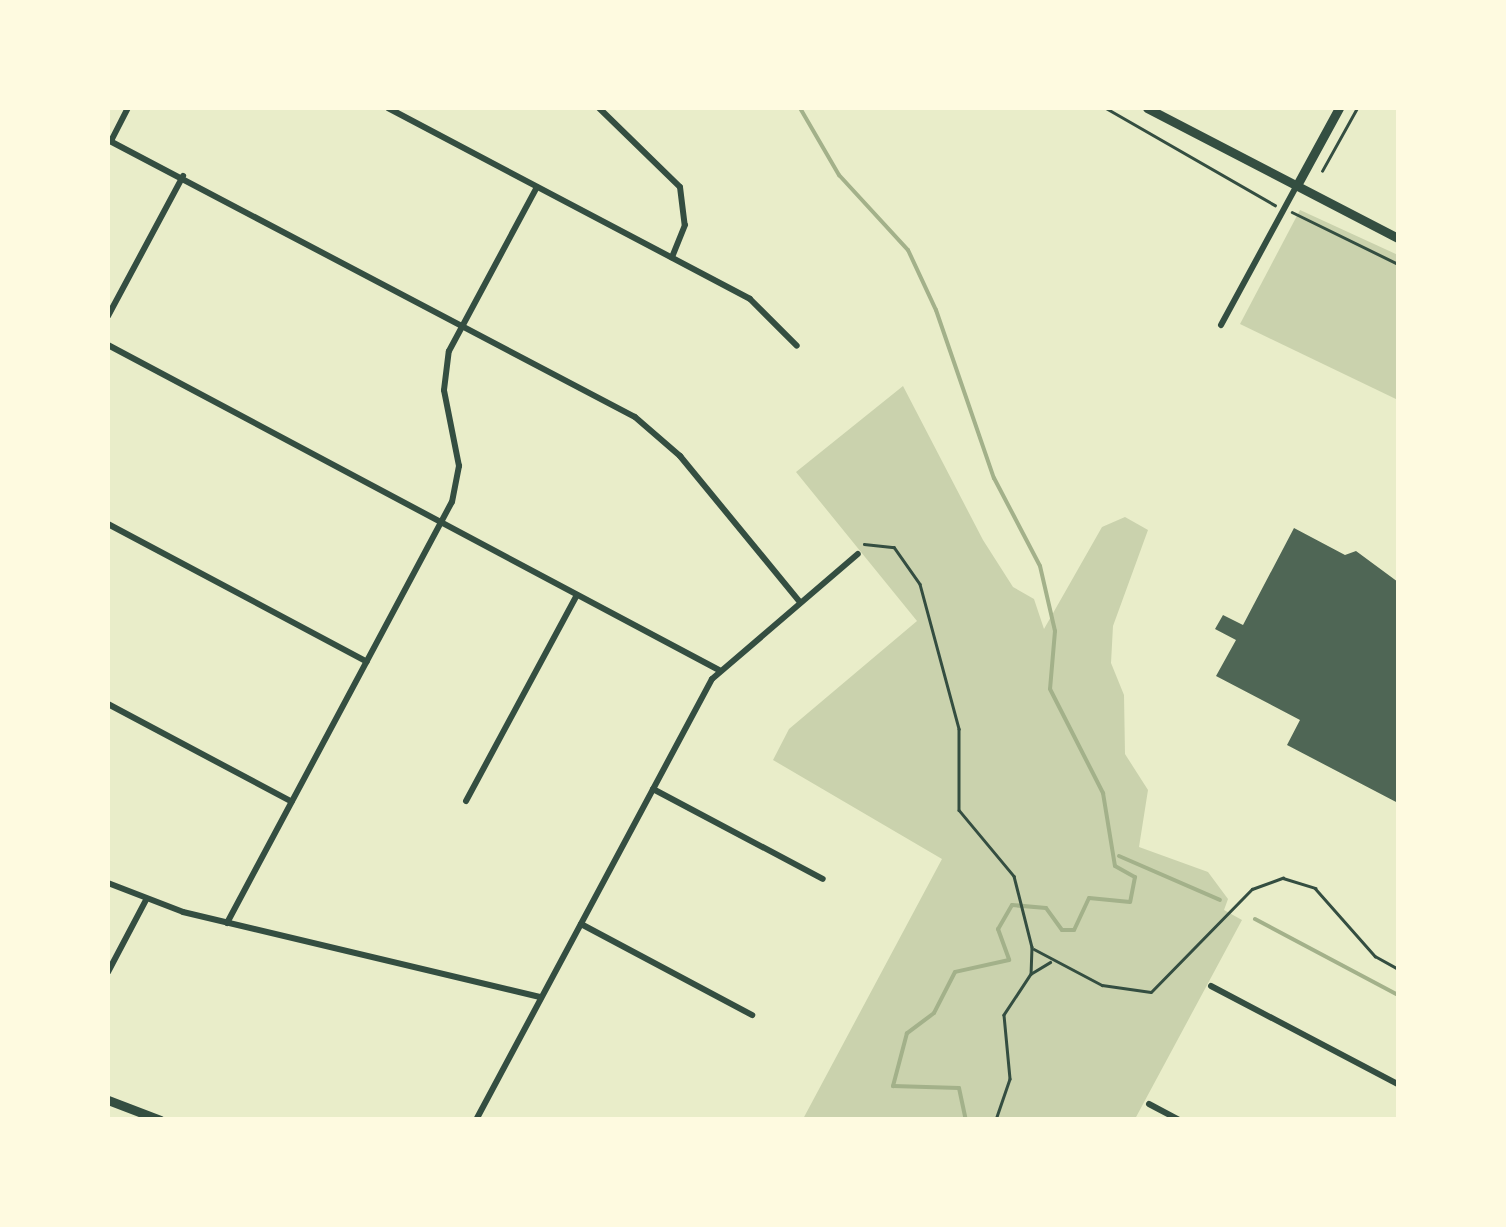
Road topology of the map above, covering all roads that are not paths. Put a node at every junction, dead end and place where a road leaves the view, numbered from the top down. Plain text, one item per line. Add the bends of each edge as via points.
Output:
1 (128, 108) edge
2 (388, 108) edge
3 (599, 108) edge
4 (1147, 108) edge
5 (1339, 108) edge
6 (109, 141) edge
7 (183, 175) junction
8 (537, 186) junction
9 (1297, 186) junction
10 (1398, 238) edge
11 (672, 258) junction
12 (108, 316) edge
13 (462, 324) junction
14 (1220, 325) dead end
15 (108, 344) edge
16 (796, 346) dead end
17 (441, 522) junction
18 (108, 524) edge
19 (858, 554) road end
20 (577, 595) junction
21 (800, 602) junction
22 (366, 662) junction
23 (718, 670) junction
24 (108, 704) edge
25 (653, 789) junction
26 (466, 801) dead end
27 (292, 802) junction
28 (823, 879) dead end
29 (108, 884) edge
30 (146, 900) junction
31 (227, 923) junction
32 (580, 924) junction
33 (108, 972) edge
34 (1211, 986) dead end
35 (542, 997) junction
36 (752, 1015) dead end
37 (1398, 1084) edge
38 (108, 1100) edge
39 (1150, 1104) dead end
40 (160, 1120) edge
41 (476, 1120) edge
42 (1180, 1120) edge

1 - 6 street
2 - 8 street
3 - 11 street via 680,186 686,226
4 - 9 main road
5 - 9 main road
6 - 7 street
7 - 12 street
7 - 13 street
8 - 11 street
8 - 13 street
9 - 10 main road
9 - 14 street
11 - 16 street via 750,299
13 - 17 street via 444,390 459,475
13 - 21 street via 650,428
15 - 17 street
17 - 20 street
17 - 22 street
18 - 22 street
19 - 21 street
20 - 23 street
20 - 26 street
21 - 23 street
22 - 27 street
23 - 25 street
24 - 27 street
25 - 28 street
25 - 32 street
27 - 31 street
29 - 30 street
30 - 31 street
30 - 33 street
31 - 35 street
32 - 35 street
32 - 36 street
34 - 37 street
35 - 41 street
38 - 40 main road
39 - 42 street

